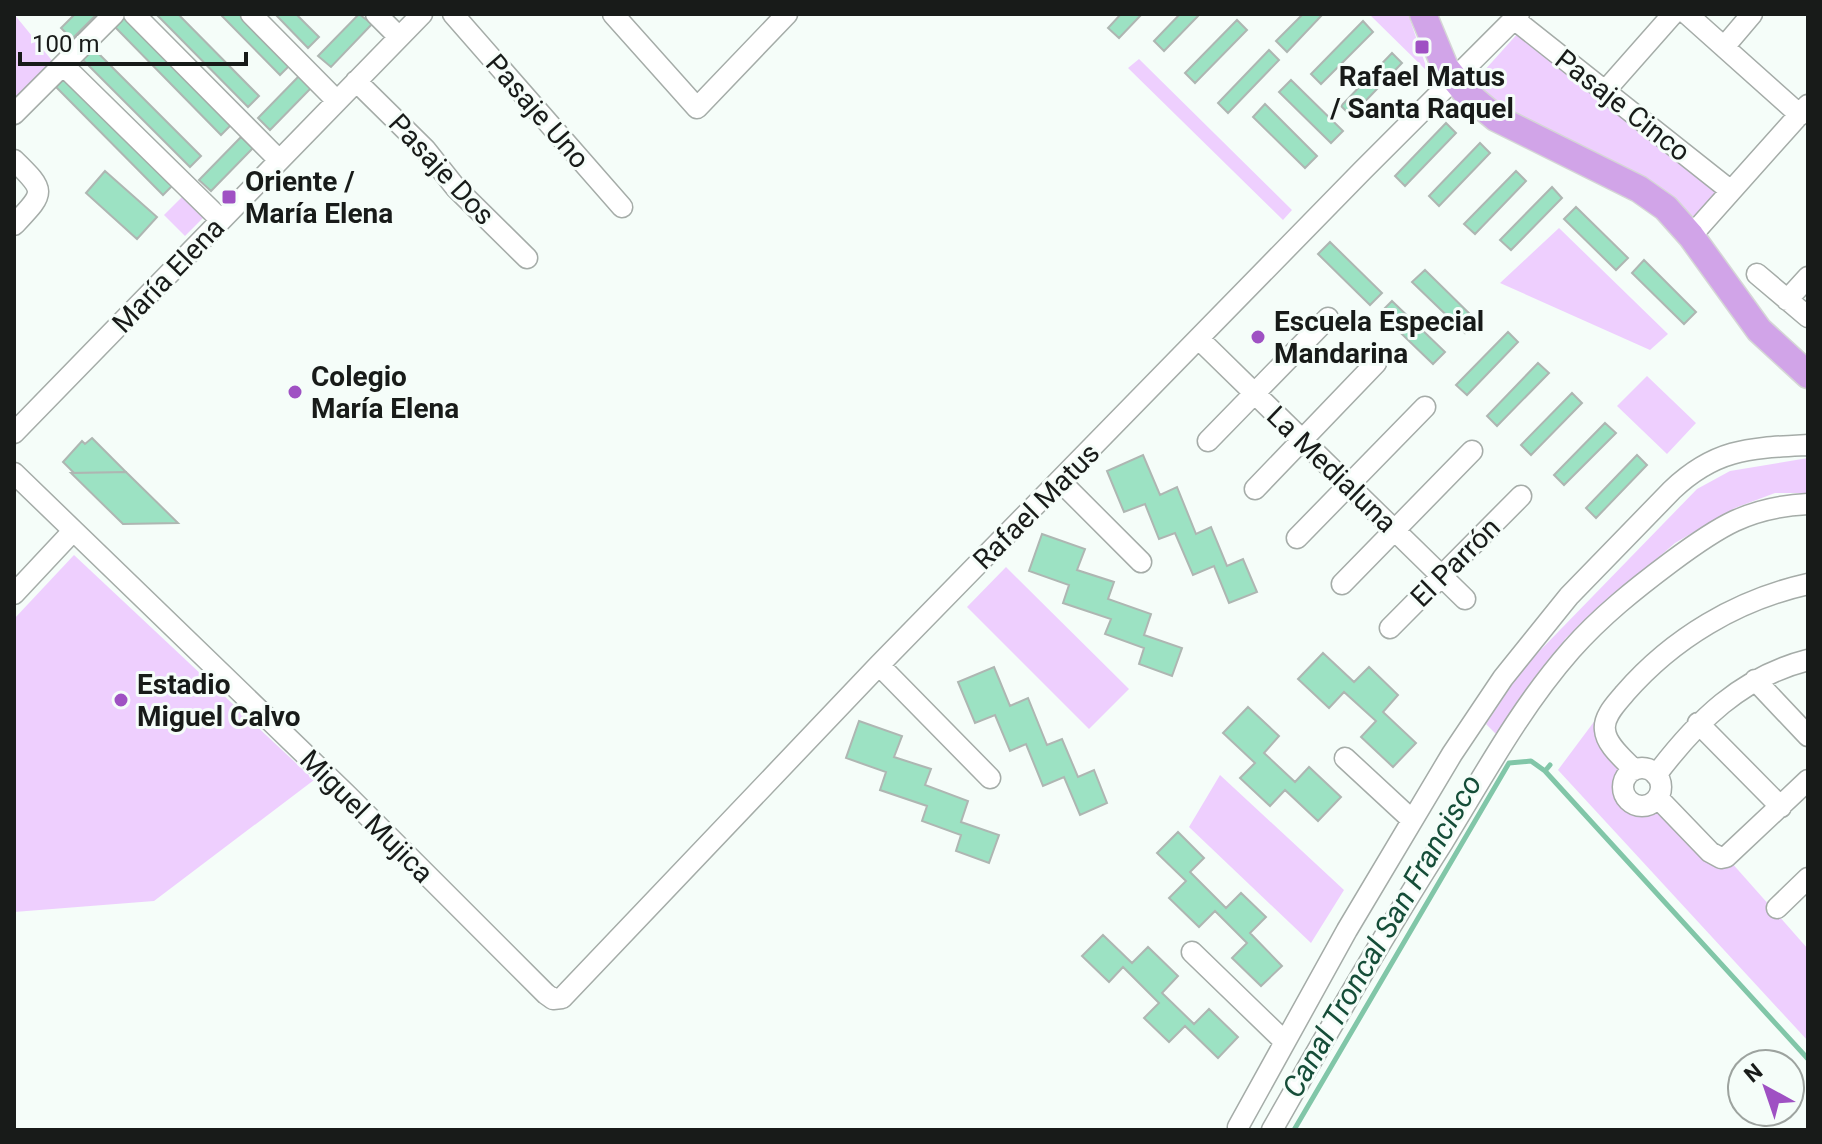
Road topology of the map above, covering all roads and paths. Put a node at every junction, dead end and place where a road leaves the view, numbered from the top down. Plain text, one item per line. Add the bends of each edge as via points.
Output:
1 (114, 14) edge
2 (134, 14) edge
3 (251, 14) edge
4 (376, 14) edge
5 (422, 14) edge
6 (453, 14) edge
7 (613, 14) edge
8 (787, 14) edge
9 (1423, 14) edge
10 (1673, 14) edge
11 (1687, 14) edge
12 (1752, 14) edge
13 (1516, 16) edge
14 (399, 37) junction
15 (1724, 47) junction
16 (63, 65) junction
17 (1453, 79) junction
18 (356, 81) junction
19 (1605, 91) junction
20 (337, 101) junction
21 (1804, 110) edge
22 (14, 114) edge
23 (14, 160) edge
24 (279, 160) junction
25 (1731, 191) junction
26 (622, 207) dead end
27 (221, 220) junction
28 (14, 225) edge
29 (1691, 236) junction
30 (527, 258) dead end
31 (1757, 274) dead end
32 (1808, 277) edge
33 (1787, 300) junction
34 (1808, 317) edge
35 (1328, 318) dead end
36 (1200, 340) junction
37 (1376, 363) dead end
38 (1808, 375) edge
39 (1255, 393) junction
40 (1425, 407) dead end
41 (14, 433) edge
42 (1302, 440) junction
43 (1208, 441) dead end
44 (1808, 445) edge
45 (1472, 451) dead end
46 (14, 473) edge
47 (1060, 481) junction
48 (1349, 485) junction
49 (1255, 489) dead end
50 (1521, 496) dead end
51 (1808, 504) edge
52 (73, 531) junction
53 (1395, 531) junction
54 (1297, 538) dead end
55 (1141, 562) dead end
56 (1442, 576) junction
57 (1342, 584) dead end
58 (1808, 584) edge
59 (14, 594) edge
60 (1465, 599) dead end
61 (1390, 628) dead end
62 (1808, 660) edge
63 (879, 665) junction
64 (1755, 680) junction
65 (1698, 723) junction
66 (1808, 736) edge
67 (1345, 758) dead end
68 (1634, 770) junction
69 (1656, 775) junction
70 (990, 778) dead end
71 (1808, 780) edge
72 (1658, 798) junction
73 (1781, 807) junction
74 (1412, 820) junction
75 (1808, 878) edge
76 (1777, 908) dead end
77 (1192, 952) dead end
78 (557, 999) joint
79 (1284, 1041) junction
80 (1238, 1127) dead end
81 (1272, 1130) edge

1 - 16 street
2 - 24 street
3 - 20 street
4 - 14 street
5 - 14 street, María Elena
6 - 26 street, Pasaje Uno
7 - 8 street via 697,108
9 - 17 main road
10 - 19 street
11 - 15 street
12 - 15 street
13 - 17 street, Rafael Matus
13 - 19 street, Pasaje Cinco
14 - 18 street, María Elena
15 - 21 street
16 - 22 street
16 - 27 street
17 - 29 main road via 1496,118 1653,198
17 - 36 street, Rafael Matus
18 - 20 street, María Elena
18 - 30 street, Pasaje Dos
19 - 25 street, Pasaje Cinco
20 - 24 street, María Elena
21 - 25 street
23 - 28 street via 39,192
24 - 27 street, María Elena
25 - 29 street
27 - 41 street, María Elena
29 - 38 main road via 1746,316
31 - 33 street
32 - 33 street
33 - 34 street
35 - 39 street
36 - 39 street, La Medialuna
36 - 47 street, Rafael Matus
37 - 42 street
39 - 42 street, La Medialuna
39 - 43 street
40 - 48 street
42 - 48 street, La Medialuna
42 - 49 street
44 - 74 street via 1728,453 1684,479 1529,644
45 - 53 street
46 - 52 street, Miguel Mujica
47 - 55 street
47 - 63 street, Rafael Matus
48 - 53 street, La Medialuna
48 - 54 street
50 - 56 street, El Parrón
51 - 81 street via 1757,511 1713,531 1625,596 1571,650 1512,728
52 - 59 street
52 - 78 street, Miguel Mujica via 546,994
53 - 56 street, La Medialuna
53 - 57 street
56 - 60 street, La Medialuna
56 - 61 street, El Parrón
58 - 68 street via 1712,621 1636,681 1605,725 1610,742
62 - 64 street
63 - 70 street
63 - 78 street, Rafael Matus
64 - 65 street
64 - 66 street
65 - 69 street
65 - 73 street
67 - 74 street
68 - 69 street via 1646,768
68 - 72 street via 1623,785 1630,802 1642,807
69 - 72 street via 1662,786
71 - 73 street
72 - 73 street via 1721,858 1732,855
74 - 79 street
75 - 76 street
77 - 79 street
79 - 80 street

